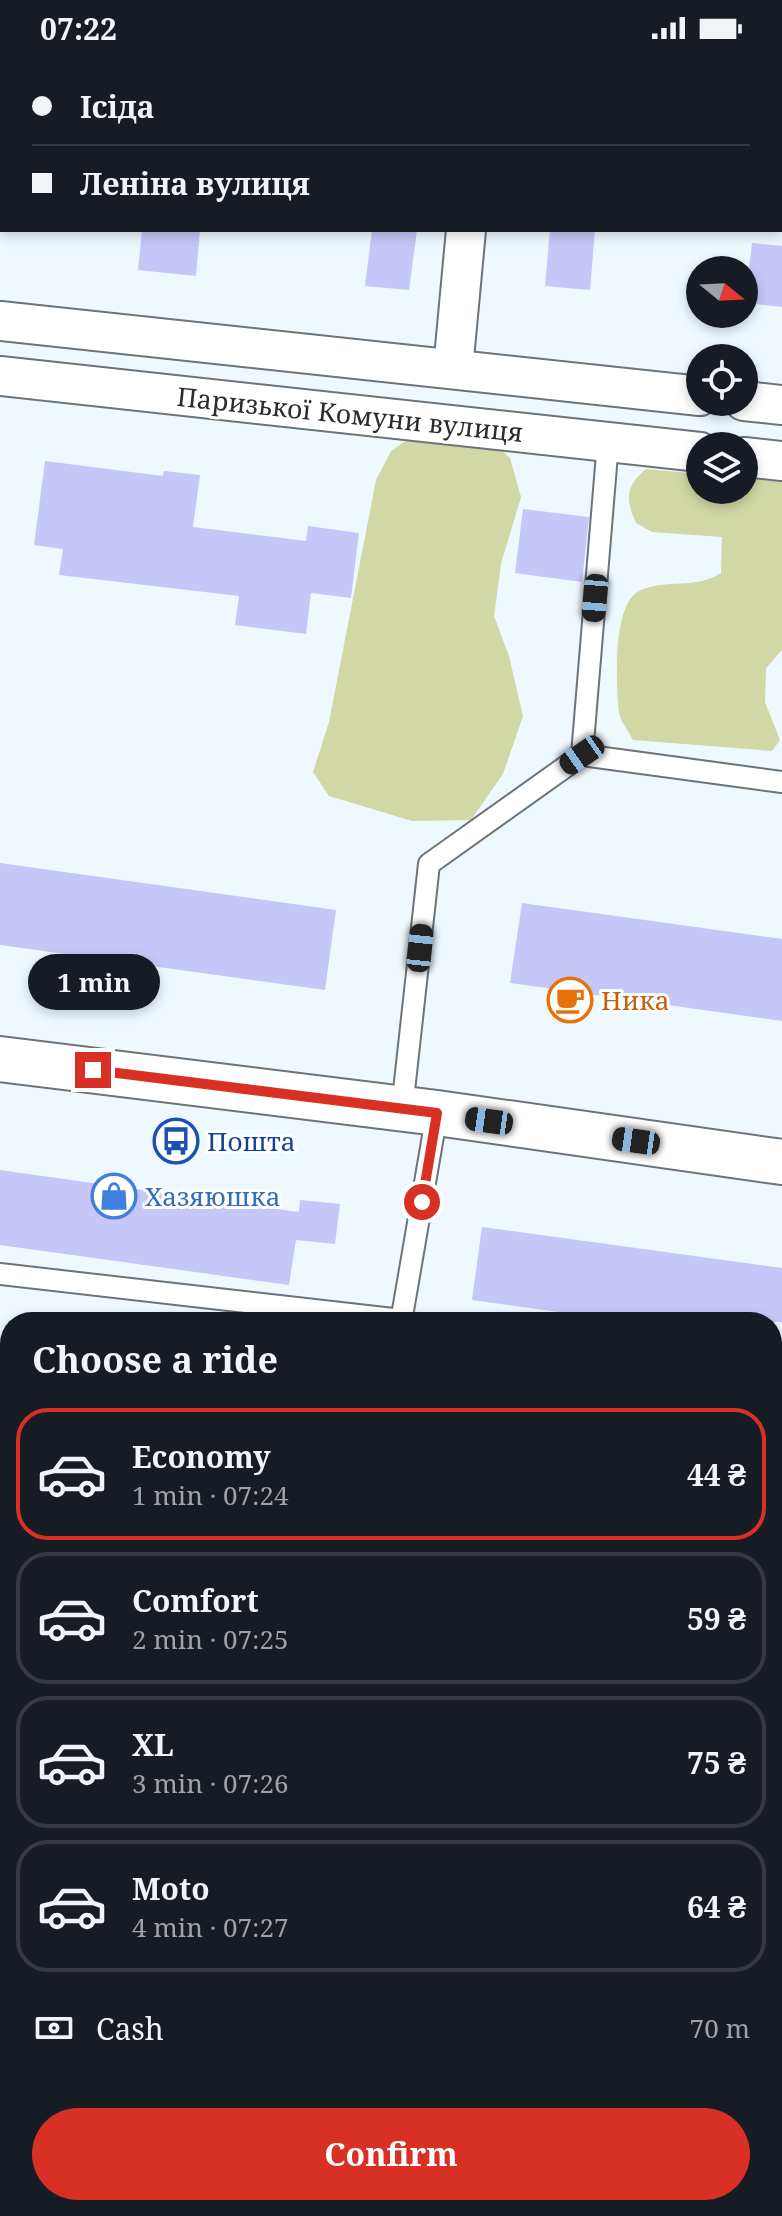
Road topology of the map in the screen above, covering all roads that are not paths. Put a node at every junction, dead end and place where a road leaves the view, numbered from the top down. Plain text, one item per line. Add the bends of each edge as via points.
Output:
1 (466, 232) edge
2 (0, 321) edge
3 (453, 369) junction
4 (0, 376) edge
5 (686, 394) edge
6 (758, 402) edge
7 (782, 405) edge
8 (608, 442) junction
9 (686, 450) edge
10 (758, 458) edge
11 (782, 461) edge
12 (582, 755) junction
13 (782, 782) edge
14 (0, 1059) edge
15 (419, 1111) junction
16 (782, 1162) edge
17 (0, 1274) edge
18 (324, 1312) edge
19 (402, 1312) edge

1 - 3 street
2 - 3 street
3 - 5 street
4 - 8 street, Паризької Комуни вулиця
6 - 7 street
8 - 9 street, Паризької Комуни вулиця
8 - 12 lane
10 - 11 street
12 - 13 lane
12 - 15 lane via 429,864
14 - 15 main road
15 - 16 main road
15 - 19 lane
17 - 18 lane

